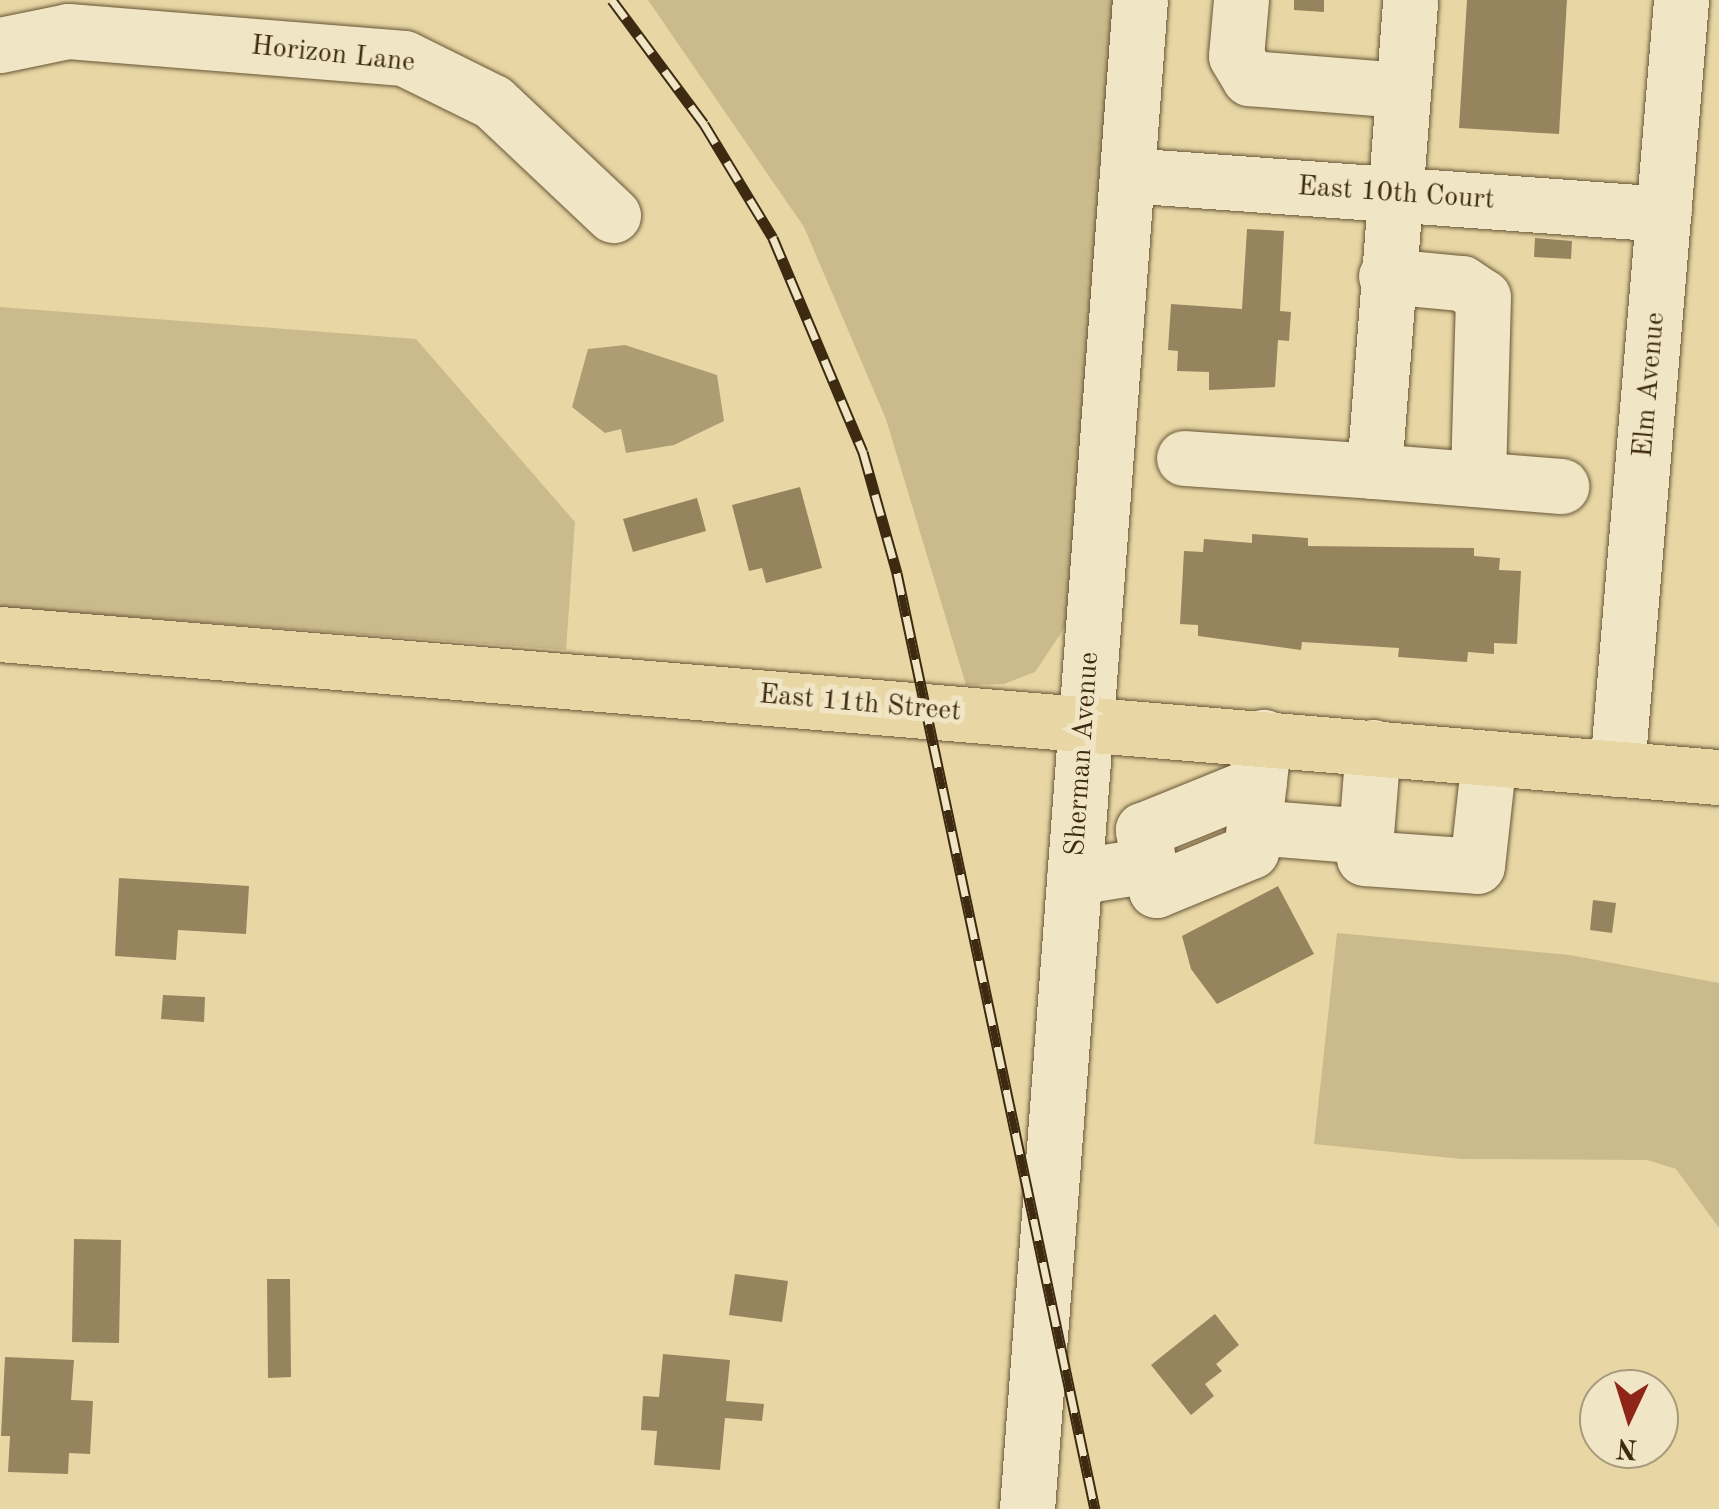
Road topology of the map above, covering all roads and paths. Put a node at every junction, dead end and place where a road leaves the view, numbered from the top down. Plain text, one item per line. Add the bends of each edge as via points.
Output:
1 (1140, 0) edge
2 (1241, 0) edge
3 (1410, 0) edge
4 (1681, 0) edge
5 (0, 44) edge
6 (1402, 90) junction
7 (1127, 175) junction
8 (1392, 194) junction
9 (1664, 214) junction
10 (613, 215) dead end
11 (1386, 276) junction
12 (1184, 458) dead end
13 (1374, 471) junction
14 (1478, 480) junction
15 (1562, 486) dead end
16 (0, 634) edge
17 (1085, 724) junction
18 (1373, 747) junction
19 (1489, 758) junction
20 (1617, 769) junction
21 (1719, 777) edge
22 (1228, 813) junction
23 (1366, 836) junction
24 (1074, 877) junction
25 (1027, 1509) edge

1 - 7 street, Sherman Avenue
2 - 6 street via 1236,56 1249,78
3 - 6 street
4 - 9 street, Elm Avenue
5 - 10 street, Horizon Lane via 68,31 404,58 492,102
6 - 8 street
7 - 8 street, East 10th Court
7 - 17 street, Sherman Avenue
8 - 9 street, East 10th Court
8 - 11 street
9 - 20 street, Elm Avenue
11 - 13 street
11 - 14 street via 1462,284 1483,297
12 - 13 street
13 - 14 street
14 - 15 street
16 - 17 main road, East 11th Street
17 - 22 main road, East 11th Street
17 - 24 street, Sherman Avenue
18 - 19 main road, East 11th Street
18 - 22 main road, East 11th Street
18 - 23 street
19 - 20 main road, East 11th Street
19 - 23 street via 1476,866 1364,858
20 - 21 main road, East 11th Street
22 - 23 street
22 - 24 street via 1156,890 1150,865
24 - 25 street, Sherman Avenue

